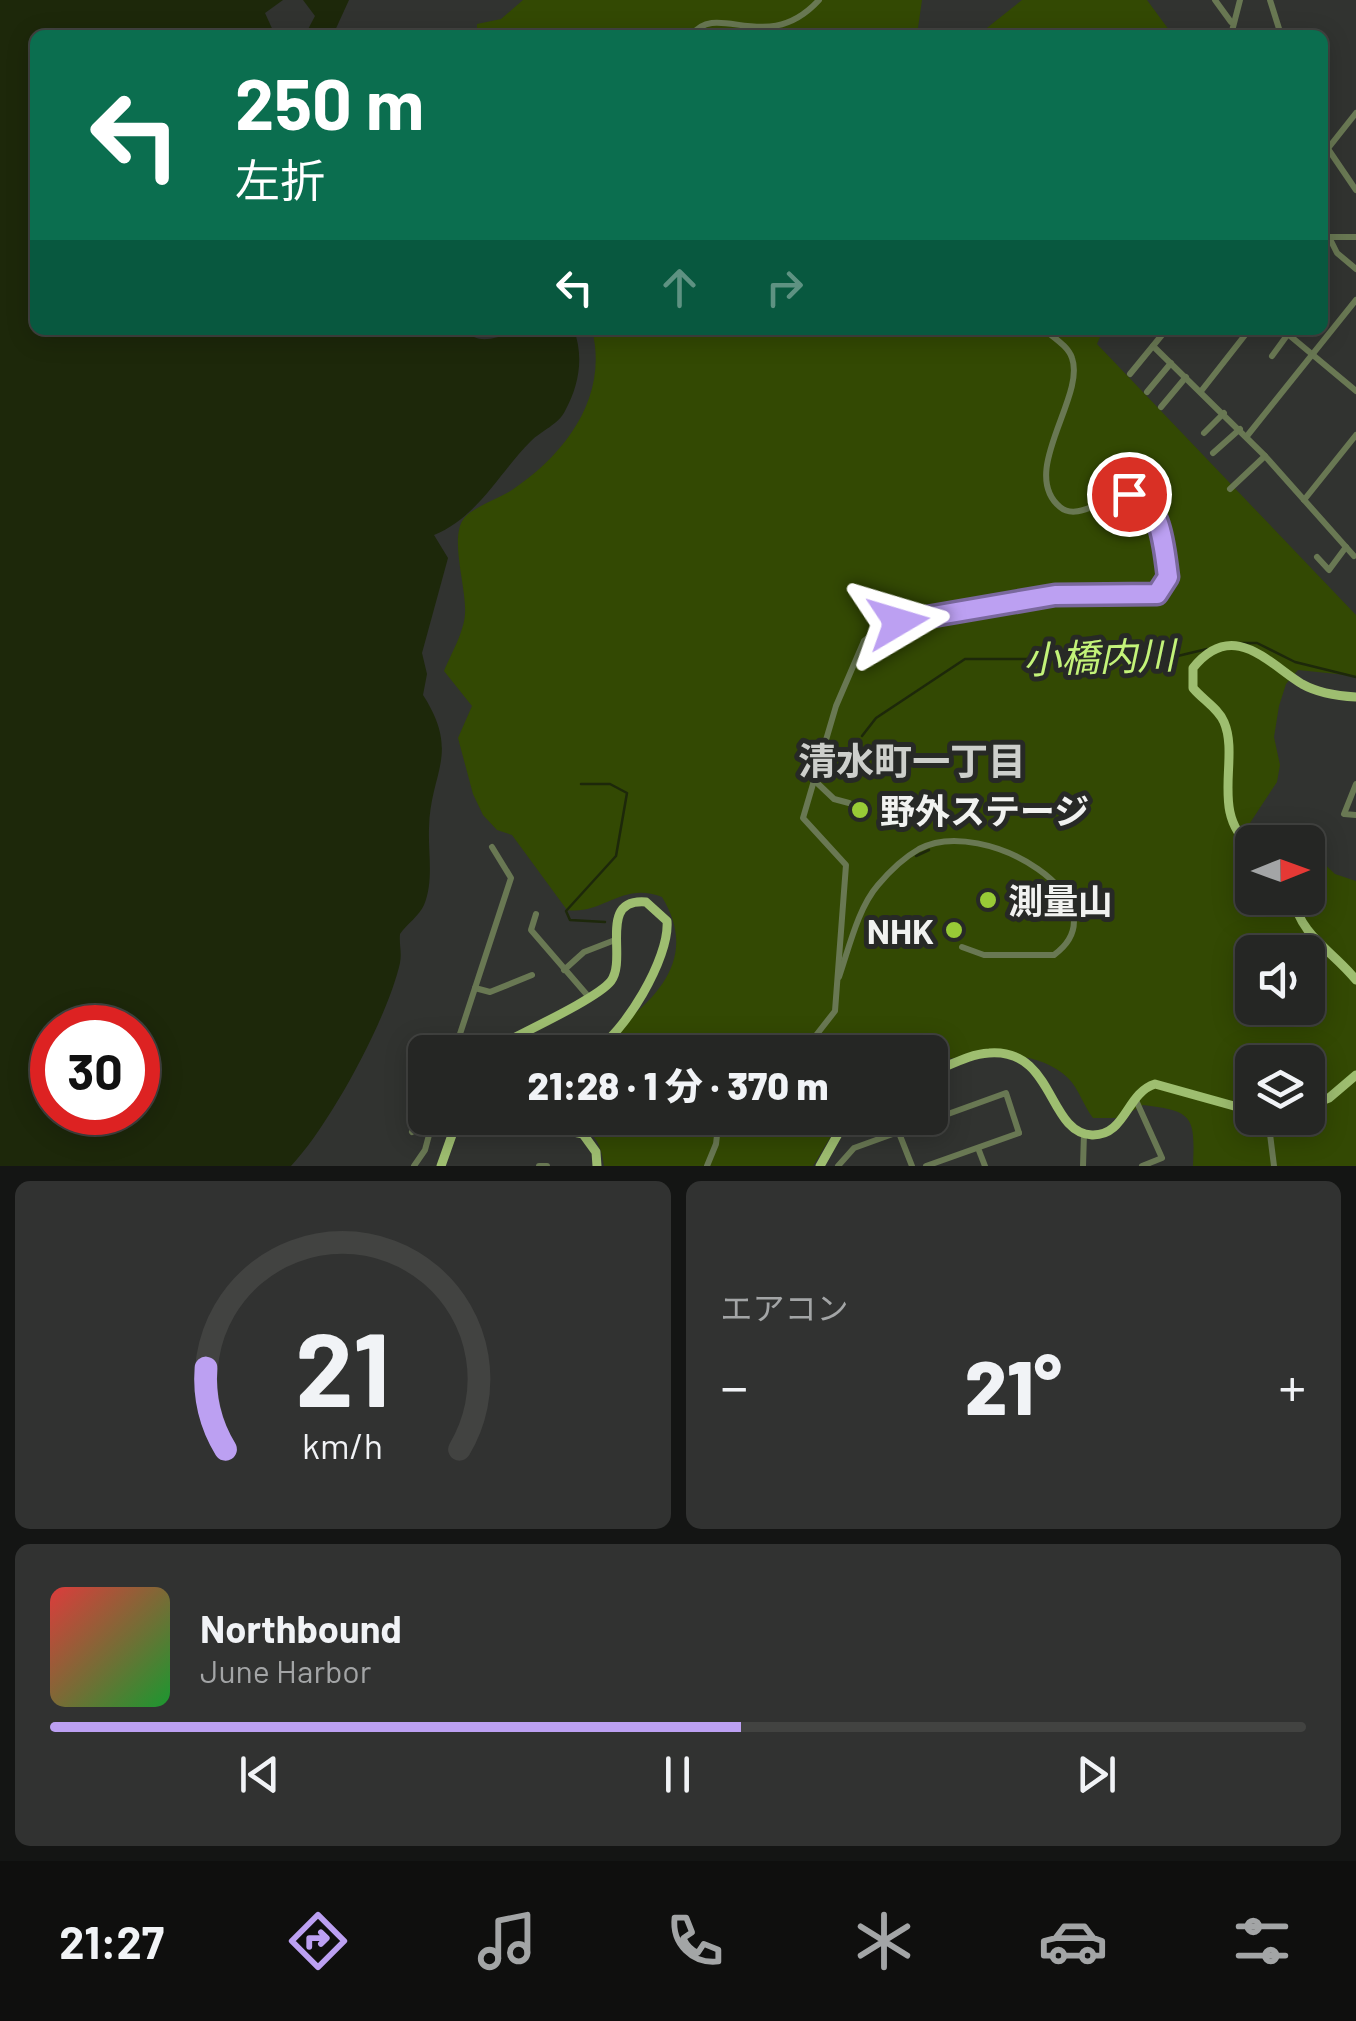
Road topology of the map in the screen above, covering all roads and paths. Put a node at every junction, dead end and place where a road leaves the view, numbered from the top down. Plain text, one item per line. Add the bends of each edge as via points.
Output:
1 (819, 0) edge
2 (1215, 0) edge
3 (1240, 0) edge
4 (1270, 0) edge
5 (1232, 23) junction
6 (697, 30) edge
7 (1231, 30) edge
8 (1279, 30) edge
9 (1356, 114) edge
10 (1328, 150) edge
11 (1328, 155) edge
12 (1356, 190) edge
13 (1328, 237) edge
14 (1356, 237) edge
15 (1328, 240) edge
16 (1356, 268) edge
17 (1356, 300) edge
18 (1050, 335) edge
19 (1162, 335) edge
20 (1246, 335) edge
21 (1284, 335) edge
22 (1290, 335) edge
23 (1154, 346) junction
24 (1313, 354) junction
25 (1272, 356) dead end
26 (1170, 363) junction
27 (1130, 374) dead end
28 (1187, 377) junction
29 (1355, 389) edge
30 (1202, 390) junction
31 (1147, 392) dead end
32 (1161, 406) dead end
33 (1224, 413) junction
34 (1240, 429) junction
35 (1204, 433) dead end
36 (1247, 436) junction
37 (1356, 436) edge
38 (1214, 453) dead end
39 (1266, 456) junction
40 (1230, 488) dead end
41 (1304, 500) junction
42 (1346, 547) junction
43 (1354, 556) edge
44 (1316, 557) dead end
45 (1356, 697) edge
46 (813, 779) junction
47 (1356, 784) edge
48 (850, 803) dead end
49 (1356, 815) edge
50 (1237, 825) edge
51 (492, 847) dead end
52 (536, 914) dead end
53 (1300, 915) edge
54 (616, 940) junction
55 (962, 947) dead end
56 (564, 970) junction
57 (532, 974) dead end
58 (1356, 980) edge
59 (837, 983) junction
60 (475, 988) junction
61 (588, 996) junction
62 (460, 1035) edge
63 (518, 1035) edge
64 (614, 1035) edge
65 (817, 1035) edge
66 (948, 1066) edge
67 (1356, 1075) edge
68 (1134, 1096) junction
69 (1325, 1100) edge
70 (1235, 1106) edge
71 (948, 1115) edge
72 (1084, 1133) junction
73 (429, 1135) edge
74 (451, 1135) edge
75 (578, 1135) edge
76 (718, 1135) edge
77 (837, 1135) edge
78 (893, 1135) edge
79 (900, 1135) edge
80 (1270, 1135) edge
81 (978, 1148) junction
82 (414, 1166) edge
83 (441, 1166) edge
84 (597, 1166) edge
85 (707, 1166) edge
86 (820, 1166) edge
87 (838, 1166) edge
88 (912, 1166) edge
89 (926, 1166) edge
90 (985, 1166) edge
91 (1083, 1166) edge
92 (1142, 1166) edge
93 (1274, 1166) edge

1 - 6 street via 790,25 716,19
2 - 5 street
3 - 5 street
4 - 8 street
5 - 7 street
9 - 10 street
11 - 12 street
13 - 14 street
15 - 16 street
17 - 24 street
18 - 46 street via 1071,355 1074,369 1050,448 1049,490 1072,512 1129,494 1148,502 1164,554 1165,586 1148,597 1055,595 877,631 864,641 851,669
19 - 23 street
20 - 30 street
21 - 25 street
22 - 24 street
23 - 26 street
23 - 27 street
24 - 29 street
24 - 36 street
26 - 28 street
26 - 31 street
28 - 30 street
28 - 32 street
30 - 33 street
33 - 34 street
33 - 35 street
34 - 36 street
34 - 38 street
36 - 39 street
37 - 41 street
39 - 40 street
39 - 41 street
41 - 42 street
42 - 43 street
42 - 44 street via 1329,570
45 - 50 main road via 1306,686 1253,648 1228,648 1193,668 1193,688 1227,731 1227,792
46 - 48 street via 834,799
46 - 59 street via 803,818 846,865
47 - 49 street via 1344,814
51 - 60 street via 514,882
52 - 56 street via 531,930
53 - 58 main road via 1306,932
54 - 56 street via 584,952
54 - 61 main road via 614,978
54 - 64 main road via 622,910 632,902 654,906 667,921 636,1006
55 - 59 street via 984,955 1054,956 1065,944 1070,908 1042,870 1001,848 920,848 876,886
56 - 61 street
57 - 60 street via 490,992
59 - 65 street via 832,1018
60 - 62 street
61 - 63 main road
66 - 72 main road via 979,1055 1010,1055 1040,1076 1070,1125
67 - 69 main road
68 - 70 main road via 1167,1085
68 - 72 main road via 1114,1128
68 - 92 street via 1162,1158
71 - 81 street via 1006,1093 1021,1132
72 - 91 street
73 - 82 street
74 - 83 main road
75 - 84 main road via 596,1152
76 - 85 street
77 - 86 main road
78 - 87 street via 854,1148
79 - 88 street
80 - 93 street
81 - 89 street
81 - 90 street

